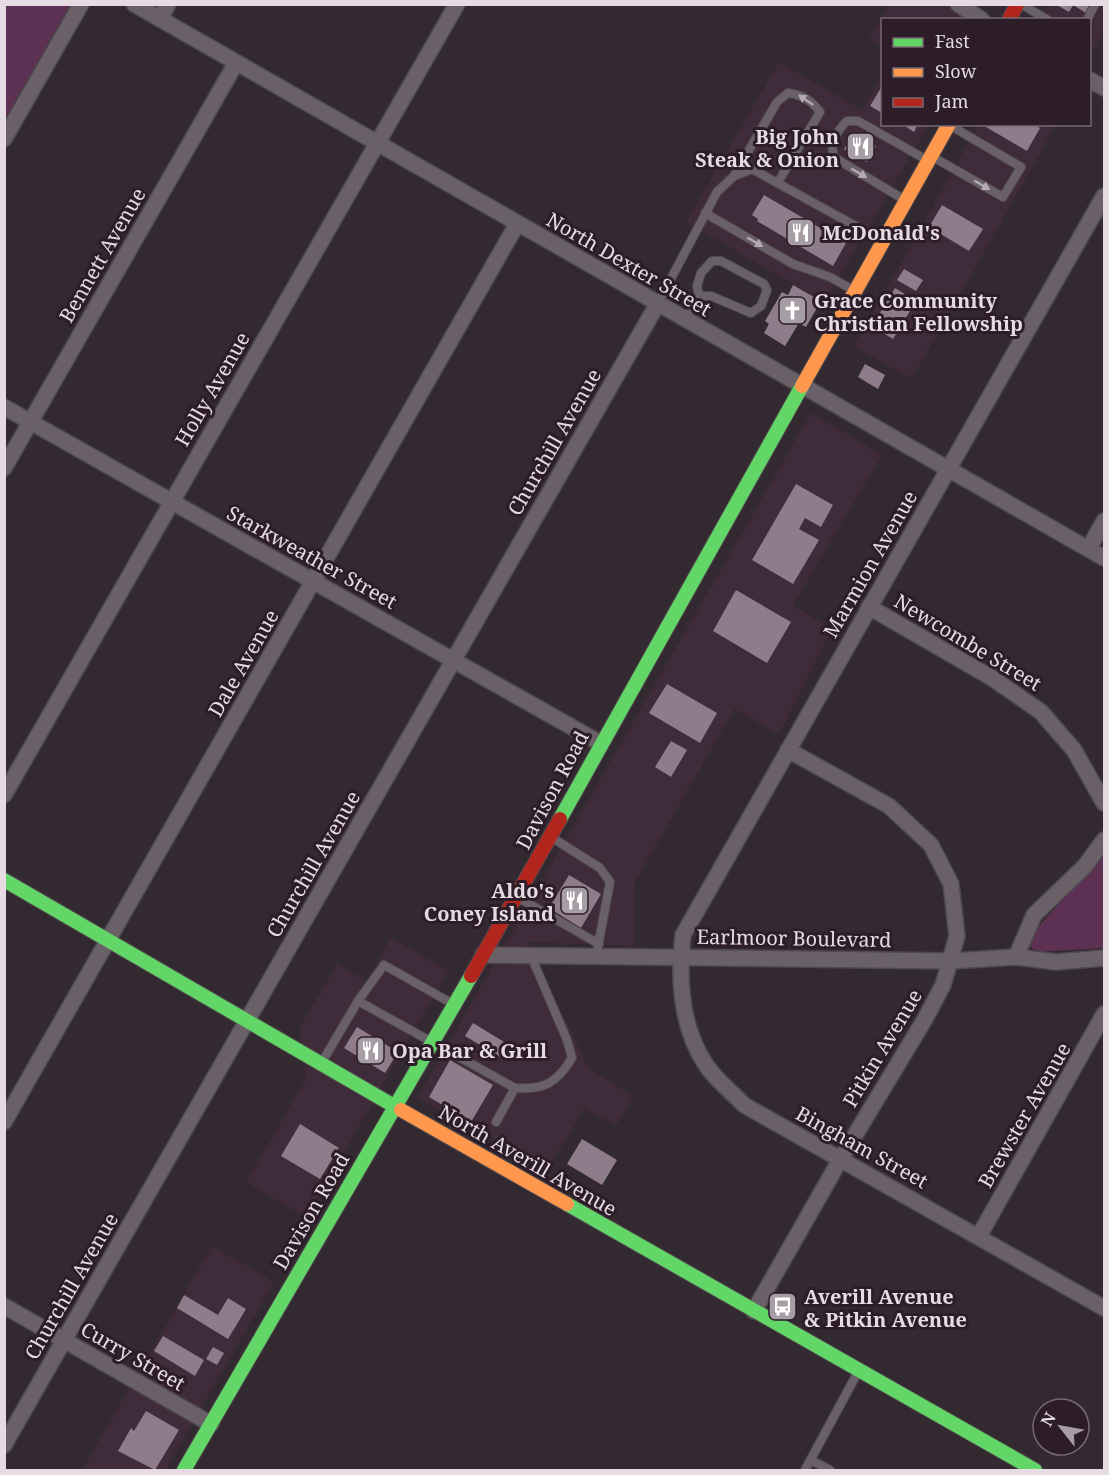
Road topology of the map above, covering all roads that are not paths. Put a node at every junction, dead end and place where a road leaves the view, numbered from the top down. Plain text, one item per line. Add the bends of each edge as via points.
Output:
1 (81, 4) edge
2 (134, 4) edge
3 (168, 4) edge
4 (458, 4) edge
5 (958, 4) edge
6 (1019, 4) edge
7 (1095, 4) edge
8 (979, 18) edge
9 (1010, 18) edge
10 (1044, 18) edge
11 (1088, 18) edge
12 (160, 19) junction
13 (236, 63) junction
14 (948, 126) edge
15 (951, 126) edge
16 (4, 139) edge
17 (377, 144) junction
18 (930, 158) junction
19 (734, 176) junction
20 (778, 182) junction
21 (1104, 195) edge
22 (906, 201) junction
23 (705, 213) junction
24 (517, 224) junction
25 (883, 241) junction
26 (855, 291) junction
27 (699, 296) junction
28 (658, 303) junction
29 (685, 320) junction
30 (801, 386) junction
31 (4, 407) edge
32 (31, 422) junction
33 (4, 468) edge
34 (948, 470) junction
35 (172, 502) junction
36 (1104, 521) edge
37 (1089, 548) junction
38 (1104, 558) edge
39 (313, 582) junction
40 (869, 607) junction
41 (454, 660) junction
42 (600, 742) junction
43 (788, 750) junction
44 (4, 795) edge
45 (1104, 803) edge
46 (550, 836) junction
47 (1104, 840) edge
48 (4, 880) edge
49 (516, 897) junction
50 (108, 941) junction
51 (598, 950) junction
52 (483, 956) junction
53 (531, 956) junction
54 (681, 957) junction
55 (1016, 957) junction
56 (1104, 958) edge
57 (951, 961) junction
58 (358, 1001) junction
59 (454, 1004) junction
60 (1104, 1014) edge
61 (247, 1020) junction
62 (432, 1042) junction
63 (321, 1063) junction
64 (515, 1088) junction
65 (394, 1106) junction
66 (4, 1122) edge
67 (496, 1122) dead end
68 (840, 1160) junction
69 (979, 1236) junction
70 (4, 1306) edge
71 (1104, 1308) edge
72 (754, 1311) junction
73 (63, 1341) junction
74 (859, 1370) junction
75 (211, 1424) junction
76 (4, 1445) edge
77 (811, 1460) junction
78 (184, 1470) edge
79 (805, 1470) edge
80 (830, 1470) edge
81 (1035, 1470) edge

1 - 16 street
2 - 12 street, North Dexter Street
3 - 12 street
4 - 17 street, Holly Avenue
5 - 8 street
6 - 9 main road
6 - 10 lane
7 - 11 lane
12 - 13 street, North Dexter Street
13 - 17 street, North Dexter Street
13 - 32 street, Bennett Avenue
14 - 18 main road, Davison Road
18 -> 15 lane via 1003,197 1021,168
17 - 24 street, North Dexter Street
17 - 35 street, Holly Avenue
18 - 22 main road, Davison Road
18 -> 22 lane via 858,121 847,121 838,129 833,142 835,158
19 - 20 lane via 752,169
20 -> 19 lane via 820,112 811,100 798,94 788,93 777,102
19 - 23 lane via 717,192
20 - 25 lane
21 - 34 street, Marmion Avenue
22 - 25 main road, Davison Road
23 -> 26 lane via 793,264
23 - 28 lane
24 - 28 street, North Dexter Street
24 - 39 street, Dale Avenue
25 - 26 main road, Davison Road
26 - 30 main road, Davison Road
27 - 27 lane via 701,273 712,261 721,261 764,284 767,290 761,306 751,314 711,296
27 - 29 lane
28 - 29 street, North Dexter Street
28 - 41 street, Churchill Avenue
29 - 30 street, North Dexter Street
30 - 34 street, North Dexter Street
30 - 42 main road, Davison Road
31 - 32 street, Starkweather Street
32 - 33 street, Bennett Avenue
32 - 35 street, Starkweather Street
34 - 37 street, North Dexter Street
34 - 40 street, Marmion Avenue
35 - 39 street, Starkweather Street
35 - 44 street, Holly Avenue
36 - 37 street
37 - 38 street, North Dexter Street
39 - 41 street, Starkweather Street
39 - 50 street, Dale Avenue
40 - 43 street, Marmion Avenue
40 - 45 street, Newcombe Street via 992,678 1041,712 1074,750
41 - 42 street, Starkweather Street
41 - 61 street, Churchill Avenue
42 - 46 main road, Davison Road
43 - 54 street, Marmion Avenue via 683,935
43 - 57 street, Pitkin Avenue via 889,806 931,845 951,884 957,936
46 - 49 main road, Davison Road
46 - 51 lane via 600,868 610,882
47 - 55 street via 1085,866 1034,915
48 - 50 main road, North Averill Avenue
49 - 51 lane
49 - 52 main road, Davison Road
50 - 61 main road, North Averill Avenue
50 - 66 street, Dale Avenue
51 - 53 street, Earlmoor Boulevard
51 - 54 street, Earlmoor Boulevard
52 - 53 street, Earlmoor Boulevard
52 - 59 main road, Davison Road
53 - 64 lane via 572,1058 560,1078 534,1089
54 - 57 street, Earlmoor Boulevard
54 - 68 street, Bingham Street via 686,1021 706,1065 744,1105
55 - 56 street, Earlmoor Boulevard via 1056,962
55 - 57 street, Earlmoor Boulevard
57 - 68 street, Pitkin Avenue via 925,1019
58 - 59 lane via 384,965
58 - 62 lane
58 - 63 lane
59 - 62 main road, Davison Road
60 - 69 street, Brewster Avenue
61 - 63 main road, North Averill Avenue
61 - 73 street, Churchill Avenue
62 - 64 lane
62 - 65 main road, Davison Road
63 - 65 main road, North Averill Avenue
64 - 67 lane
65 - 72 main road, North Averill Avenue
65 - 75 main road, Davison Road
68 - 69 street, Bingham Street
68 - 72 street, Pitkin Avenue
69 - 71 street, Bingham Street
70 - 73 street, Curry Street
72 - 74 main road, North Averill Avenue
73 - 75 street, Curry Street
73 - 76 street, Churchill Avenue
74 - 77 lane
74 - 81 main road, North Averill Avenue
75 - 78 main road, Davison Road
77 - 79 lane
77 - 80 lane

